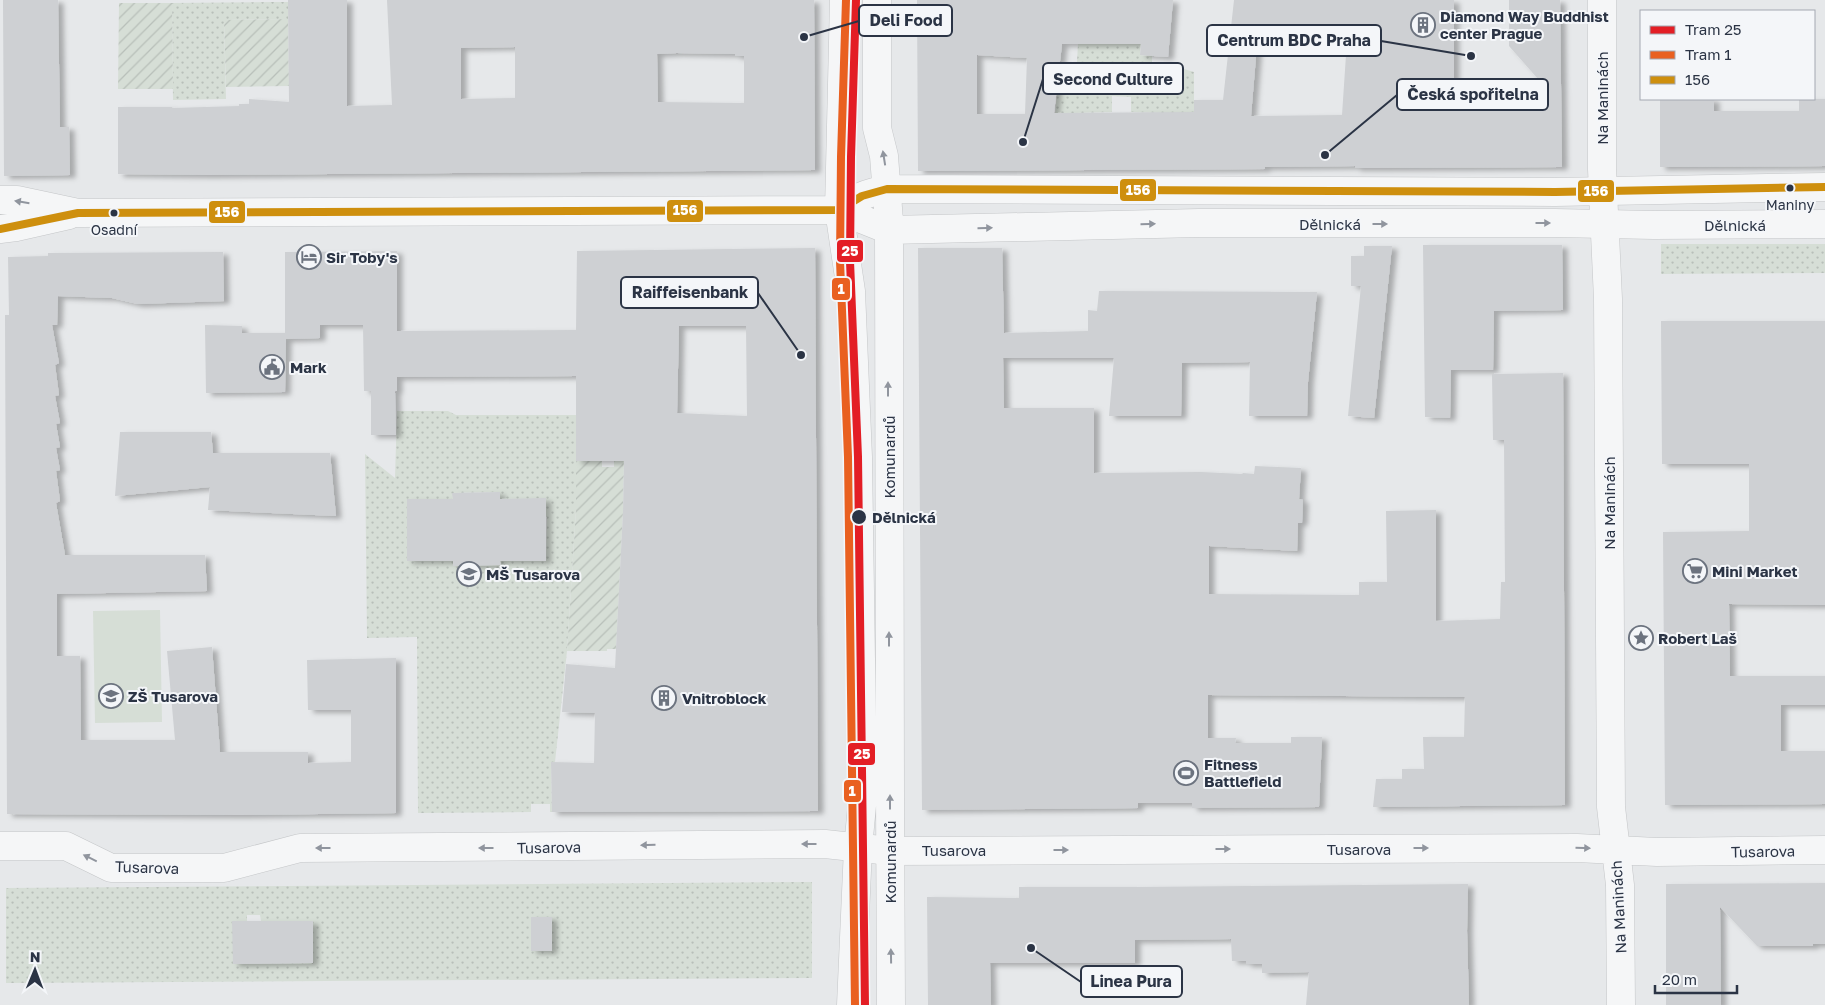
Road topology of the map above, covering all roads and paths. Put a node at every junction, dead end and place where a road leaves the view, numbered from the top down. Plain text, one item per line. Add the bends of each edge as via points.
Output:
1 (844, 0) edge
2 (877, 0) edge
3 (1602, 0) edge
4 (1825, 187) edge
5 (887, 190) junction
6 (1603, 191) junction
7 (0, 200) edge
8 (839, 210) junction
9 (78, 213) junction
10 (1605, 224) junction
11 (1825, 224) edge
12 (0, 228) edge
13 (889, 230) junction
14 (0, 846) edge
15 (858, 848) junction
16 (1615, 849) junction
17 (1825, 850) edge
18 (890, 851) junction
19 (851, 1005) edge
20 (892, 1005) edge
21 (1621, 1005) edge

1 - 8 street, Komunardů
5 -> 2 street, Komunardů via 877,128
3 - 6 street, Na Maninách
4 - 6 street
5 - 6 street
5 - 8 street via 866,193
5 - 13 street, Komunardů
6 - 10 street, Na Maninách
9 -> 7 street, Dělnická via 17,200
8 - 9 street, Dělnická
8 - 13 street, Dělnická
8 - 15 street, Komunardů via 851,291 858,457 863,794
9 - 12 street, Dělnická
10 - 11 street, Dělnická
13 -> 10 street, Dělnická via 1199,223
10 - 16 street, Na Maninách via 1610,807
18 -> 13 street, Komunardů
15 -> 14 street, Tusarova via 825,844 300,848 224,868 111,868 66,846
15 - 18 street, Tusarova
15 - 19 street, Komunardů
16 - 17 street, Tusarova via 1657,852
18 -> 16 street, Tusarova
16 - 21 street, Na Maninách via 1620,885
20 -> 18 street, Komunardů

